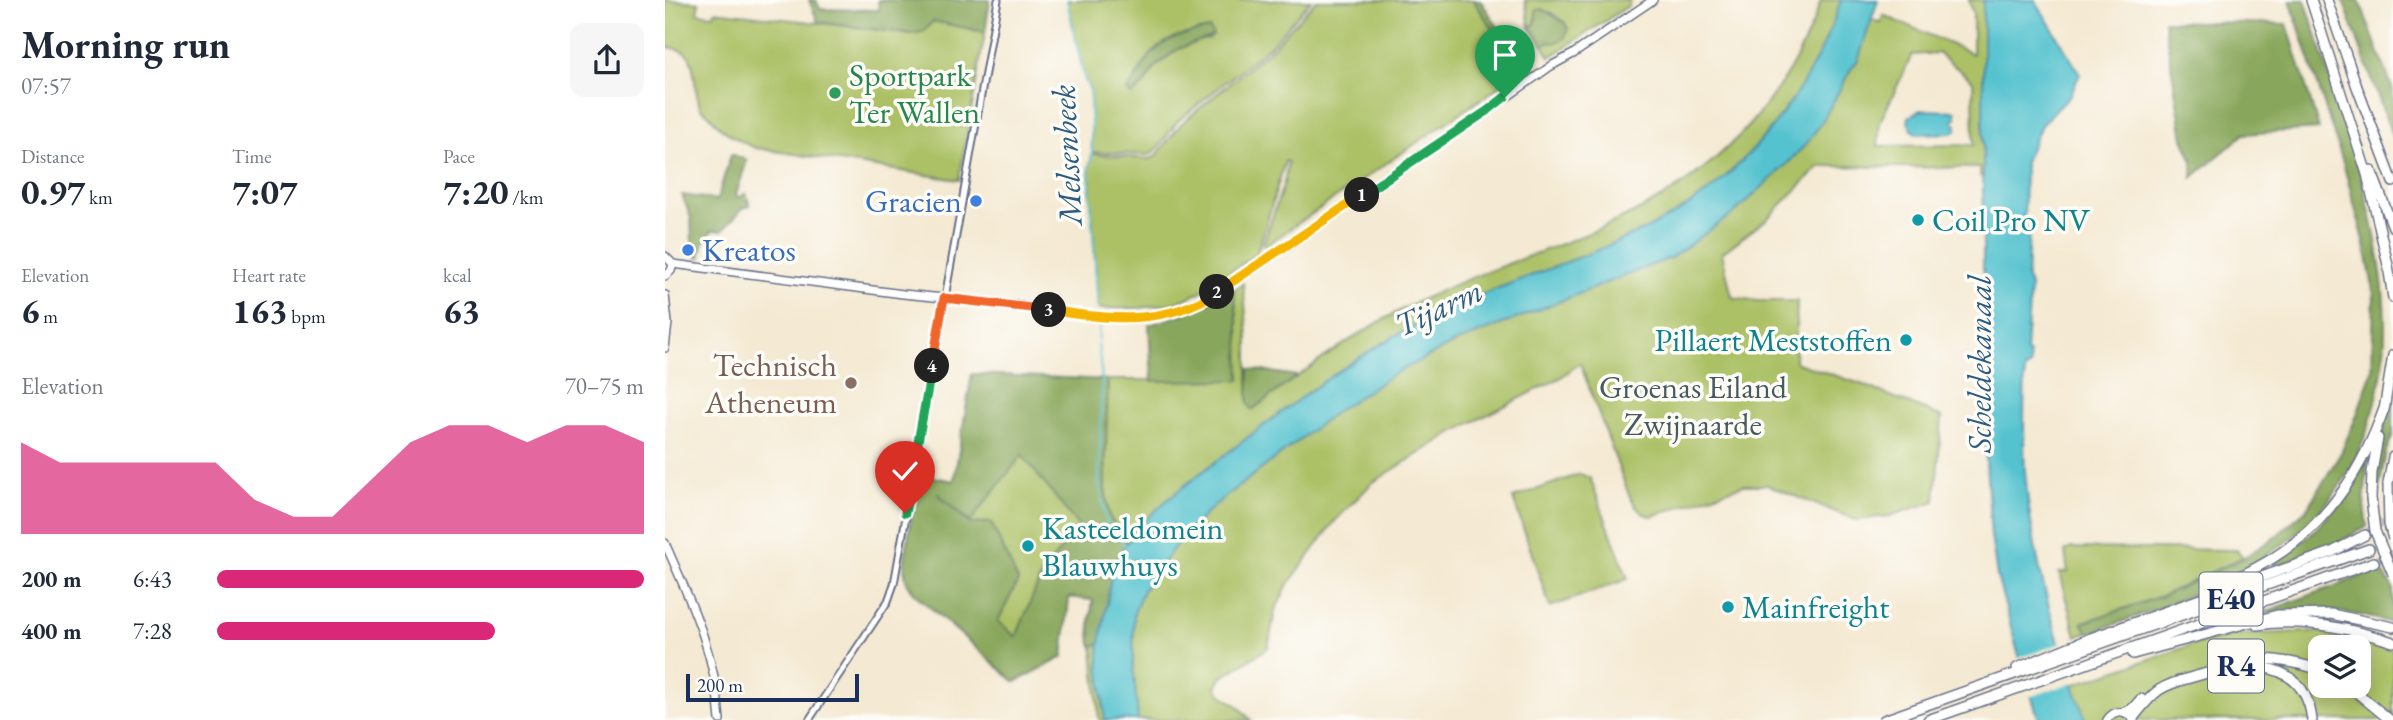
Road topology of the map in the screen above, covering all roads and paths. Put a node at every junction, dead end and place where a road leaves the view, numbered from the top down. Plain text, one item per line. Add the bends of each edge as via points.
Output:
1 (998, 0) edge
2 (1653, 0) edge
3 (2311, 0) edge
4 (2327, 0) edge
5 (2373, 131) junction
6 (2357, 136) junction
7 (2393, 163) edge
8 (2393, 183) edge
9 (2393, 227) edge
10 (665, 256) edge
11 (673, 264) junction
12 (665, 276) edge
13 (665, 295) edge
14 (944, 298) junction
15 (2393, 298) edge
16 (665, 348) edge
17 (2393, 355) edge
18 (2385, 406) junction
19 (2393, 457) edge
20 (2365, 535) tunnel mouth
21 (2393, 539) edge
22 (665, 543) edge
23 (2369, 549) tunnel mouth
24 (2374, 562) tunnel mouth
25 (2393, 574) edge
26 (2150, 618) junction
27 (2393, 627) edge
28 (2217, 632) junction
29 (2393, 642) edge
30 (2093, 643) junction
31 (2099, 662) junction
32 (2308, 666) edge
33 (2363, 698) edge
34 (2131, 717) edge
35 (720, 720) edge
36 (809, 720) edge
37 (1884, 720) edge
38 (1928, 720) edge
39 (2107, 720) edge
40 (2312, 720) edge
41 (2390, 720) edge

1 - 14 street
2 - 14 main road via 1193,306 1161,316 1092,317
3 - 6 highway
4 - 5 highway
5 - 7 highway
5 - 8 highway
6 - 9 highway
6 - 15 highway
10 - 11 main road
11 - 12 main road
11 - 14 main road
13 - 16 main road
14 - 36 street via 894,584 888,601
17 - 18 highway
18 - 25 highway, bridge via 2371,498 2375,531
18 - 26 highway via 2372,442 2346,488 2299,540 2211,592
19 - 21 highway, bridge via 2388,484
20 - 26 highway via 2332,552
22 - 35 main road via 711,654
23 - 30 highway, E40
24 - 31 highway, E40
26 - 30 highway
27 - 28 highway via 2307,613 2277,615
28 - 29 highway via 2268,624 2325,625
28 - 31 highway
30 - 37 highway, E40
31 - 38 highway, E40
32 - 34 highway, R4 via 2257,658 2222,663 2160,683 2134,707
33 - 41 highway
34 - 39 main road via 2113,713
34 - 40 highway, R4 via 2167,686 2247,665 2273,669 2294,681 2307,699

